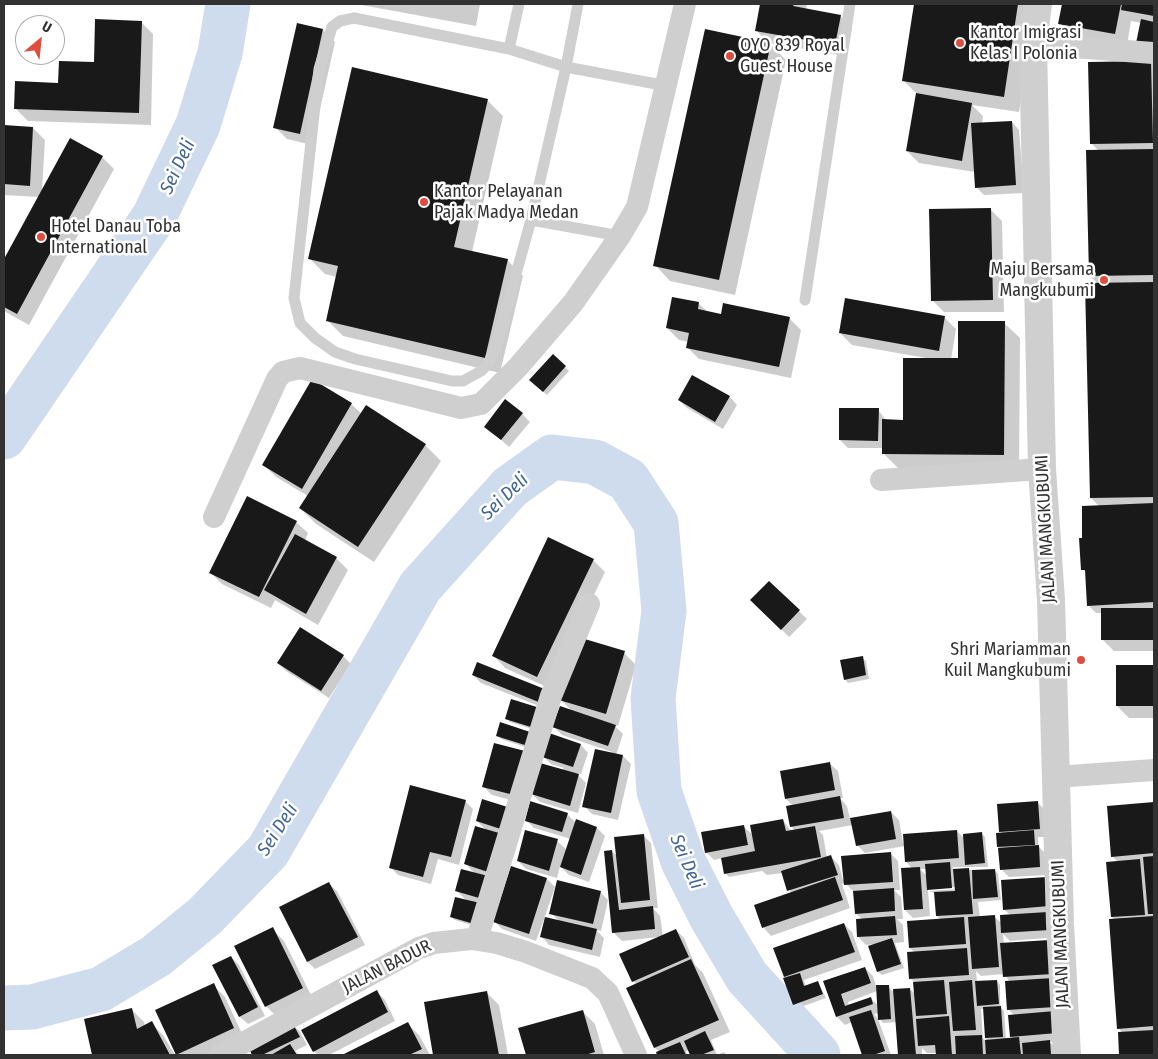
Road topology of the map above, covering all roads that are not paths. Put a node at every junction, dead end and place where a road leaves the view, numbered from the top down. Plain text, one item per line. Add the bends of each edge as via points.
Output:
1 (519, 4) edge
2 (578, 4) edge
3 (685, 4) edge
4 (850, 4) edge
5 (1038, 4) edge
6 (1034, 44) junction
7 (509, 49) junction
8 (1153, 53) dead end
9 (566, 67) junction
10 (667, 86) junction
11 (531, 220) junction
12 (620, 236) junction
13 (805, 300) dead end
14 (1042, 469) junction
15 (881, 480) dead end
16 (214, 517) dead end
17 (589, 604) dead end
18 (1154, 770) edge
19 (1055, 777) junction
20 (478, 940) junction
21 (221, 1055) edge
22 (636, 1055) edge
23 (1067, 1055) edge

1 - 7 lane
2 - 9 lane
3 - 10 street
4 - 13 lane
5 - 6 street, JALAN MANGKUBUMI
6 - 8 street
6 - 14 street, JALAN MANGKUBUMI
7 - 9 lane
7 - 11 lane via 354,18 340,21 332,27 319,69 294,298 300,323 335,352 463,381 481,372 496,346
9 - 10 lane
9 - 11 lane
10 - 12 street via 637,207
11 - 12 lane
12 - 16 street via 573,303 481,404 461,408 447,406 300,368 283,372
14 - 15 street
14 - 19 street, JALAN MANGKUBUMI via 1051,600
17 - 20 street via 551,696
18 - 19 street
19 - 23 street, JALAN MANGKUBUMI
20 - 21 street, JALAN BADUR via 450,940 419,948
20 - 22 street, JALAN BADUR via 526,952 592,978 608,993

